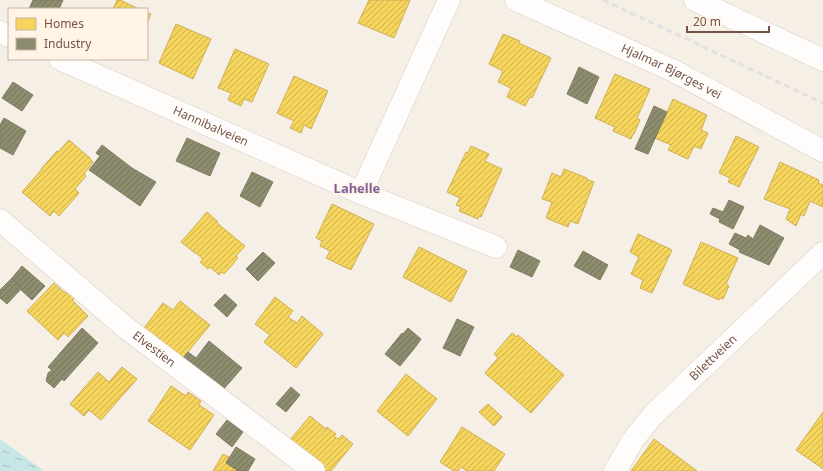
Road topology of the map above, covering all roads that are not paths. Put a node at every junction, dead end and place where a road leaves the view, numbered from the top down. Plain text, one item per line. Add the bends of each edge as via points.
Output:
1 (449, 0) edge
2 (516, 0) edge
3 (695, 0) edge
4 (62, 60) edge
5 (823, 60) edge
6 (823, 151) edge
7 (361, 192) junction
8 (0, 220) edge
9 (496, 247) dead end
10 (823, 254) edge
11 (314, 471) edge
12 (615, 471) edge

1 - 7 street
2 - 6 street, Hjalmar Bjørges vei via 672,70
3 - 5 street
4 - 7 street, Hannibalveien
7 - 9 street, Hannibalveien
8 - 11 street, Elvestien via 125,327
10 - 12 street, Bilettveien via 653,415 633,440

